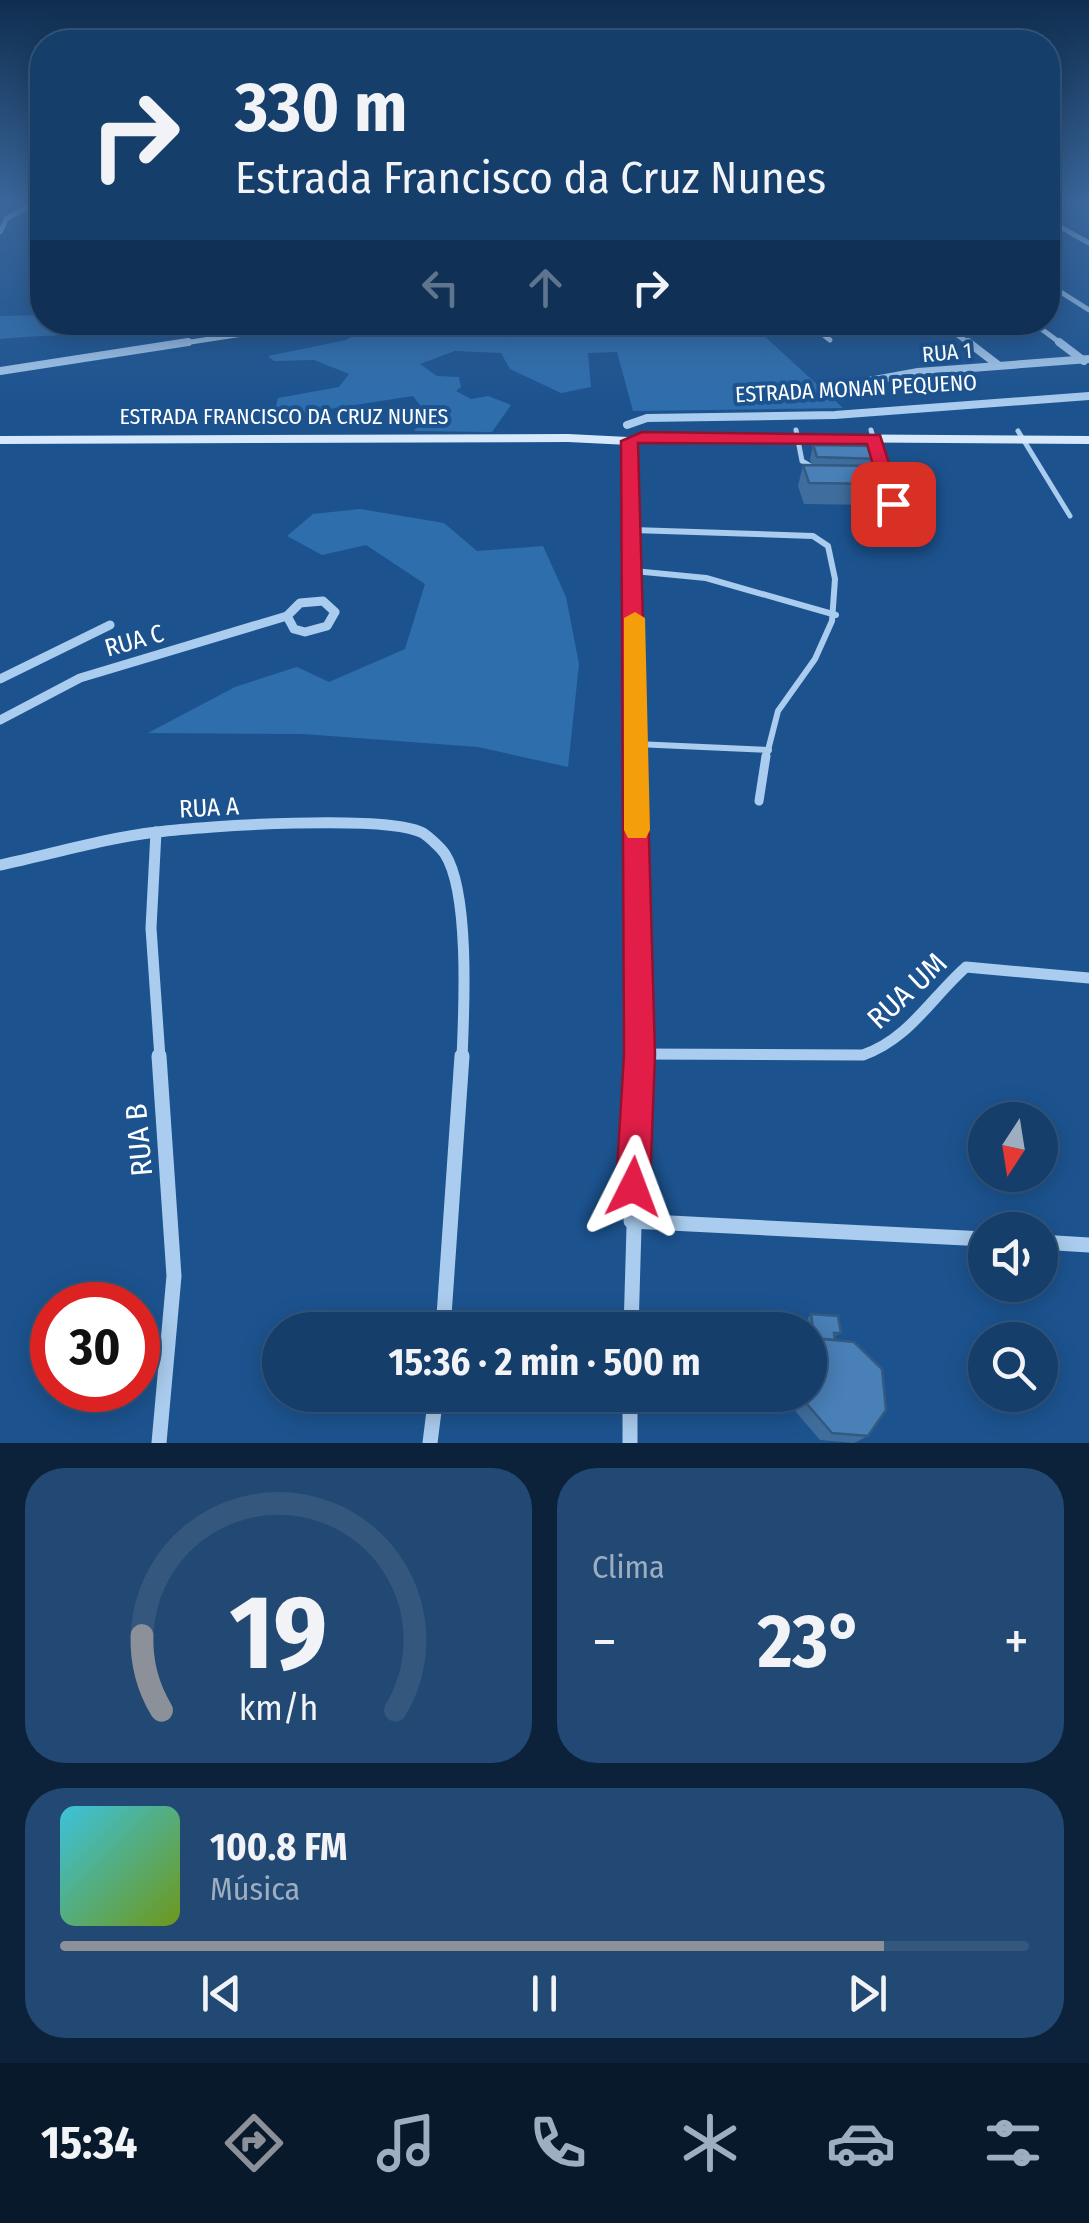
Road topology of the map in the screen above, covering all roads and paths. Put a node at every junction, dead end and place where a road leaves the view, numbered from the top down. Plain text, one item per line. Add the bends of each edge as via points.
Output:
1 (1060, 292) edge
2 (1089, 310) edge
3 (235, 335) edge
4 (823, 335) edge
5 (957, 335) edge
6 (1050, 335) edge
7 (830, 340) dead end
8 (1087, 361) edge
9 (999, 366) junction
10 (0, 370) edge
11 (870, 381) dead end
12 (1089, 396) edge
13 (1089, 431) edge
14 (629, 434) junction
15 (797, 434) junction
16 (873, 434) junction
17 (1021, 435) junction
18 (0, 440) edge
19 (1089, 440) edge
20 (812, 467) edge
21 (873, 469) edge
22 (882, 469) junction
23 (893, 504) dead end
24 (1070, 516) dead end
25 (634, 530) junction
26 (634, 572) junction
27 (836, 614) junction
28 (287, 616) junction
29 (110, 625) dead end
30 (0, 679) edge
31 (0, 720) edge
32 (636, 744) junction
33 (769, 750) junction
34 (759, 801) dead end
35 (156, 832) junction
36 (0, 865) edge
37 (1089, 978) edge
38 (640, 1054) junction
39 (631, 1220) junction
40 (968, 1238) edge
41 (1058, 1243) edge
42 (1089, 1244) edge
43 (444, 1312) edge
44 (630, 1312) edge
45 (434, 1412) edge
46 (630, 1412) edge
47 (159, 1443) edge
48 (430, 1443) edge
49 (630, 1443) edge

1 - 2 street
3 - 10 street
4 - 7 street
5 - 9 street
6 - 8 street
8 - 9 street, RUA 1
9 - 11 street, RUA 1
12 - 14 street, ESTRADA MONAN PEQUENO via 823,416 639,419
13 - 17 main road, ESTRADA FRANCISCO DA CRUZ NUNES
14 - 15 main road, ESTRADA FRANCISCO DA CRUZ NUNES
14 - 18 main road, ESTRADA FRANCISCO DA CRUZ NUNES
14 - 25 street
15 - 16 main road, ESTRADA FRANCISCO DA CRUZ NUNES
15 - 20 lane via 802,461
16 - 17 main road, ESTRADA FRANCISCO DA CRUZ NUNES
16 - 22 lane
17 - 19 main road, ESTRADA FRANCISCO DA CRUZ NUNES
17 - 24 lane
21 - 22 lane
22 - 23 lane
25 - 26 street
25 - 27 lane via 822,538 830,547
26 - 27 lane via 706,578
26 - 32 street
27 - 33 lane via 810,667 783,699
28 - 28 street, RUA C via 294,629 317,631 335,612 312,601
28 - 31 street, RUA C via 80,678
29 - 30 street
32 - 33 lane
32 - 38 street
33 - 34 lane
35 - 36 street, RUA A
35 - 43 street, RUA A via 354,822 423,833 445,854 457,891 465,998
35 - 47 street, RUA B via 150,928 174,1276
37 - 38 street, RUA UM via 966,967 900,1038 863,1055
38 - 39 street
39 - 40 street
39 - 44 street
41 - 42 street
45 - 48 street
46 - 49 street

